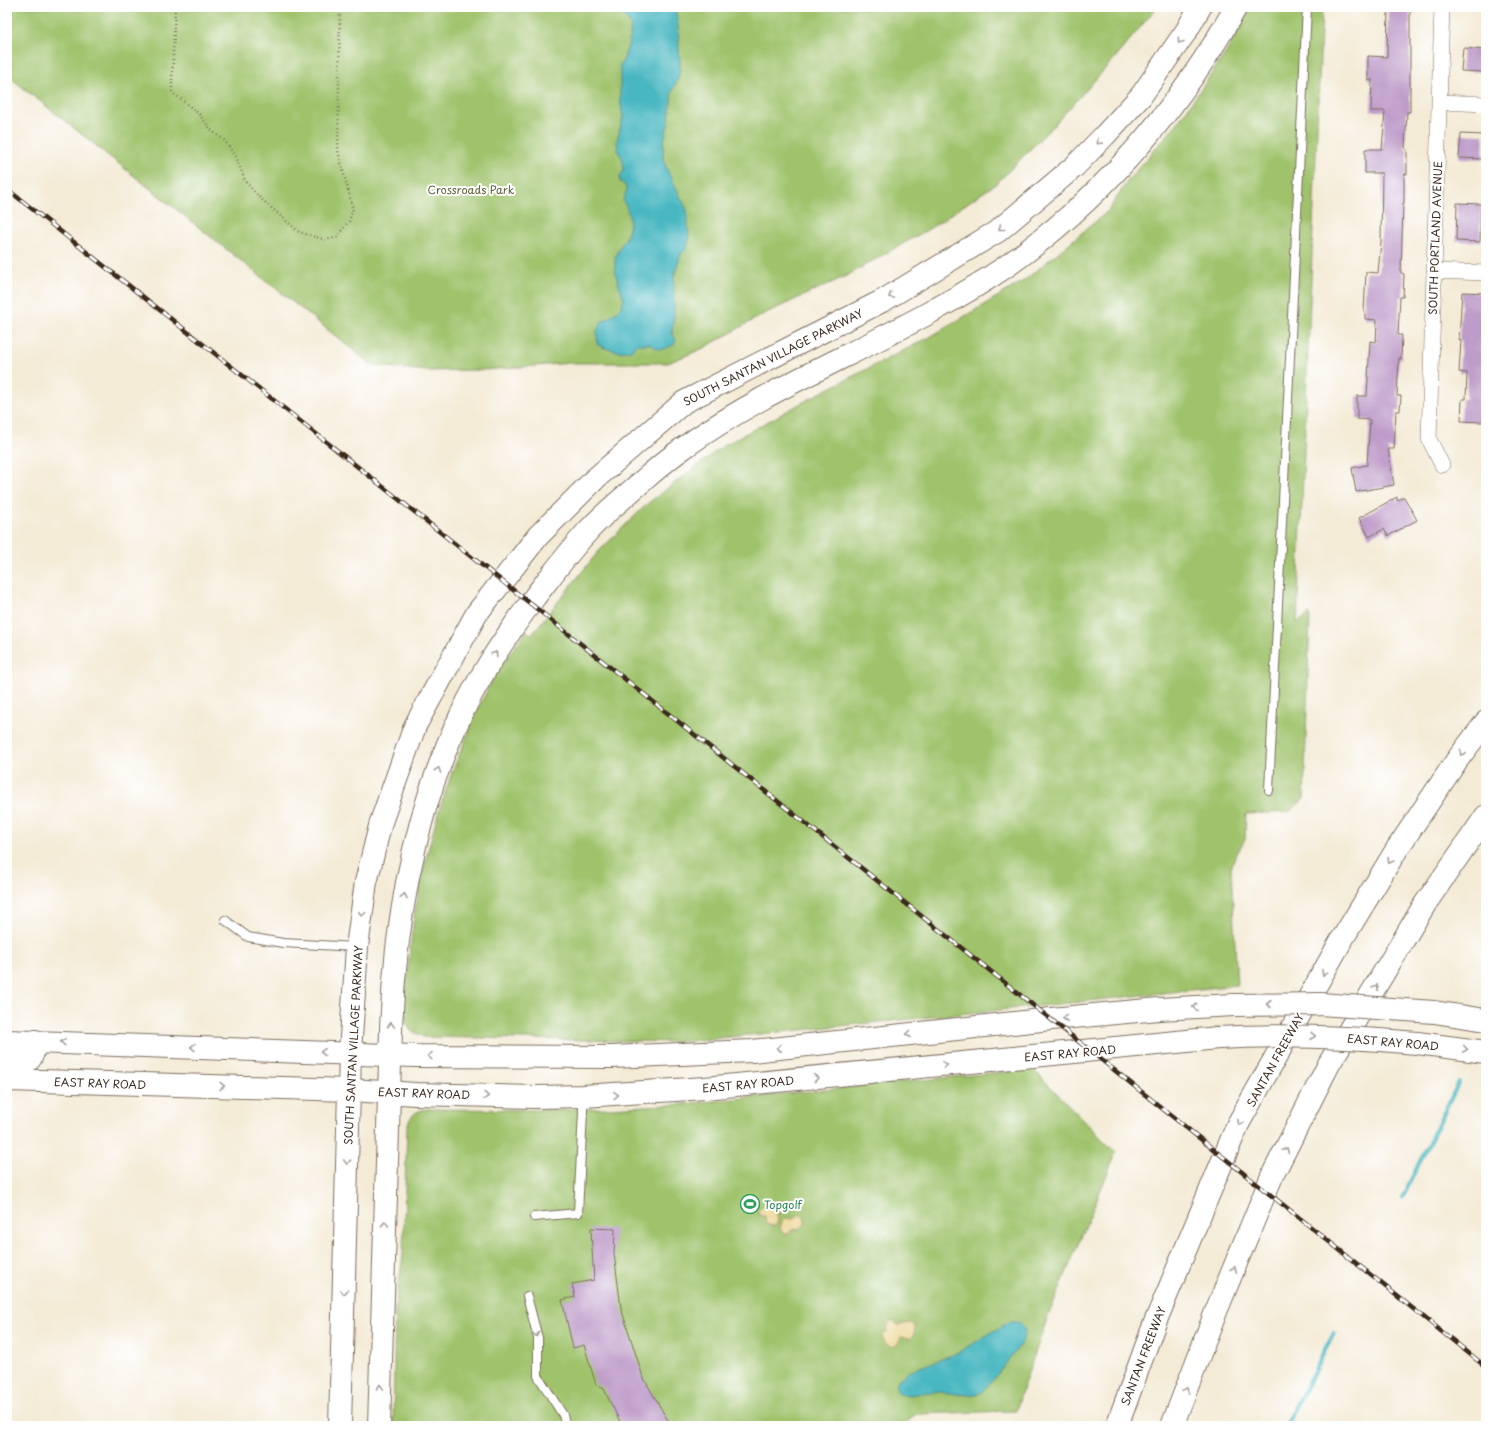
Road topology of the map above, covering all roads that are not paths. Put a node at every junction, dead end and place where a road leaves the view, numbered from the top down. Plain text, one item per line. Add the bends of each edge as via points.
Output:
1 (1200, 7) edge
2 (1236, 7) edge
3 (1307, 7) edge
4 (1442, 7) edge
5 (1439, 102) junction
6 (1486, 104) edge
7 (1434, 271) junction
8 (1486, 272) edge
9 (1442, 465) dead end
10 (1486, 722) edge
11 (1269, 790) dead end
12 (1486, 816) edge
13 (225, 920) dead end
14 (357, 947) junction
15 (1486, 1020) edge
16 (7, 1041) edge
17 (35, 1041) junction
18 (1486, 1052) edge
19 (350, 1053) junction
20 (390, 1055) junction
21 (7, 1063) edge
22 (7, 1080) edge
23 (350, 1090) junction
24 (389, 1092) junction
25 (582, 1096) junction
26 (534, 1217) dead end
27 (527, 1296) dead end
28 (340, 1426) edge
29 (379, 1426) edge
30 (566, 1426) edge
31 (1117, 1426) edge
32 (1172, 1426) edge

1 -> 14 main road, SOUTH SANTAN VILLAGE PARKWAY via 1141,96 1075,166 998,231 884,300 684,402 596,478 538,536 477,613 415,726 381,822 366,882
20 -> 2 main road via 392,990 401,913 420,826 439,767 460,716 494,655 560,564 614,506 682,448 788,385 980,284 1056,228 1107,181 1160,121 1190,81
3 - 11 lane
4 - 5 street, SOUTH PORTLAND AVENUE
5 - 6 street
5 - 7 street, SOUTH PORTLAND AVENUE
7 - 8 street
7 - 9 street, SOUTH PORTLAND AVENUE via 1429,439
10 -> 31 main road, SANTAN FREEWAY via 1397,849 1341,941 1238,1124 1154,1325
32 -> 12 main road via 1272,1176 1330,1064 1425,904
13 - 14 lane via 248,937 283,943
14 - 19 main road, SOUTH SANTAN VILLAGE PARKWAY
15 -> 20 main road, bridge via 1434,1012 1320,1004 1234,1005 1051,1019 752,1051 611,1057
16 - 17 main road
19 -> 17 main road
17 - 21 main road via 34,1054 30,1060
25 -> 18 main road, EAST RAY ROAD, bridge via 705,1088 1253,1036 1378,1039
19 - 20 main road
19 - 23 main road, SOUTH SANTAN VILLAGE PARKWAY
20 - 24 main road
22 -> 23 main road, EAST RAY ROAD
23 - 24 main road, EAST RAY ROAD
23 -> 28 main road, SOUTH SANTAN VILLAGE PARKWAY
24 -> 25 main road, EAST RAY ROAD
29 -> 24 main road
25 - 26 lane via 578,1213
27 -> 30 lane via 538,1338 538,1376 562,1414

